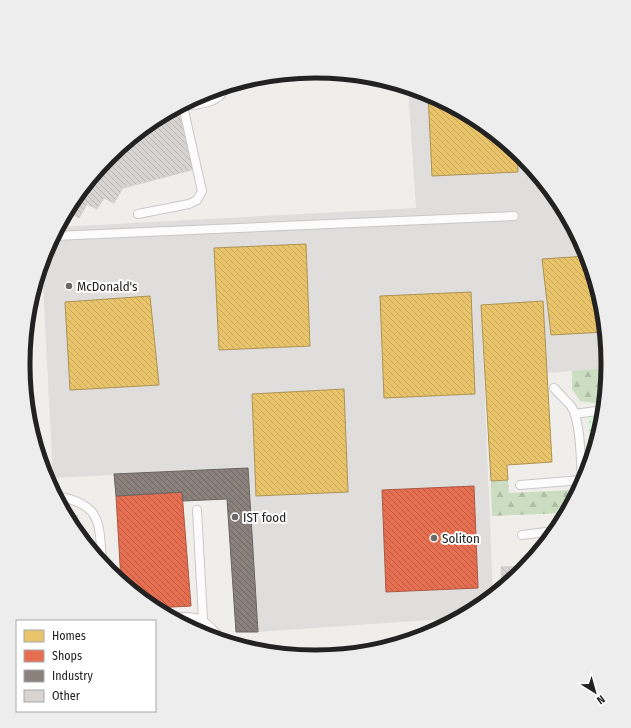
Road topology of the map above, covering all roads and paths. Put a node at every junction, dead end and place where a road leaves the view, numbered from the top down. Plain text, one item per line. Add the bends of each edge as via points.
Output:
1 (219, 96) edge
2 (199, 103) edge
3 (182, 112) edge
4 (138, 214) dead end
5 (514, 216) dead end
6 (60, 236) edge
7 (554, 388) dead end
8 (597, 411) edge
9 (575, 414) junction
10 (581, 460) junction
11 (584, 460) edge
12 (581, 467) edge
13 (576, 481) edge
14 (520, 485) dead end
15 (63, 498) edge
16 (197, 510) dead end
17 (546, 532) edge
18 (522, 535) dead end
19 (101, 552) edge
20 (183, 616) edge
21 (203, 620) junction
22 (213, 630) edge

1 - 2 lane via 215,100
3 - 4 lane via 202,191 197,200 189,204
5 - 6 lane
7 - 9 lane
8 - 9 lane
9 - 10 lane
10 - 11 lane
10 - 12 lane
13 - 14 lane
15 - 19 lane via 83,503 97,520
16 - 21 lane
17 - 18 lane
20 - 21 lane via 192,616
21 - 22 lane

